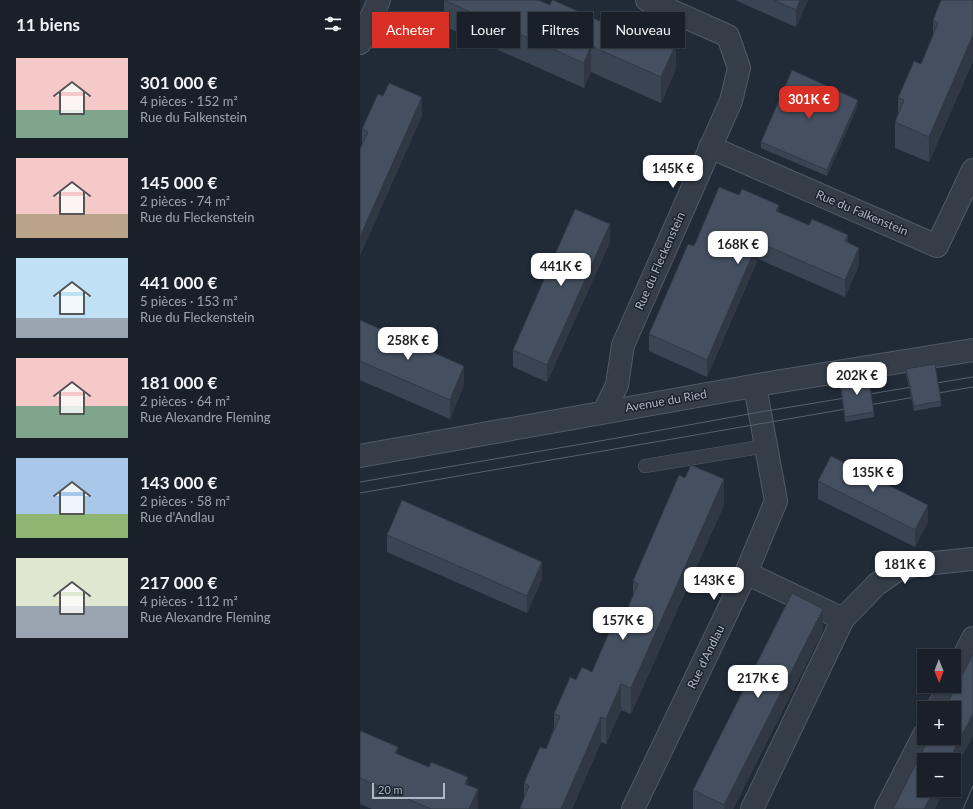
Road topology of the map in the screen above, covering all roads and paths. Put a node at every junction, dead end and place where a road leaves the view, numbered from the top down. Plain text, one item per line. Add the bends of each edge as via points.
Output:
1 (379, 0) edge
2 (647, 0) edge
3 (362, 34) edge
4 (710, 147) junction
5 (973, 170) edge
6 (973, 350) edge
7 (755, 386) junction
8 (604, 412) junction
9 (766, 446) junction
10 (360, 456) edge
11 (644, 466) dead end
12 (973, 559) edge
13 (746, 573) junction
14 (843, 619) junction
15 (973, 638) edge
16 (961, 662) edge
17 (919, 745) edge
18 (633, 809) edge
19 (752, 809) edge
20 (886, 809) edge

1 - 3 street
2 - 4 street, Rue du Fleckenstein via 728,36 739,68 731,101
4 - 5 street, Rue du Falkenstein via 937,246
4 - 8 street, Rue du Fleckenstein via 623,345 617,385
6 - 7 street, Avenue du Ried
7 - 8 street, Avenue du Ried
7 - 9 street, Rue d'Andlau
8 - 10 street, Avenue du Ried
9 - 11 lane
9 - 13 street, Rue d'Andlau via 776,500
12 - 14 street via 914,565 896,571 877,584
13 - 14 street
13 - 18 street, Rue d'Andlau
14 - 19 street
15 - 16 street
17 - 20 street

